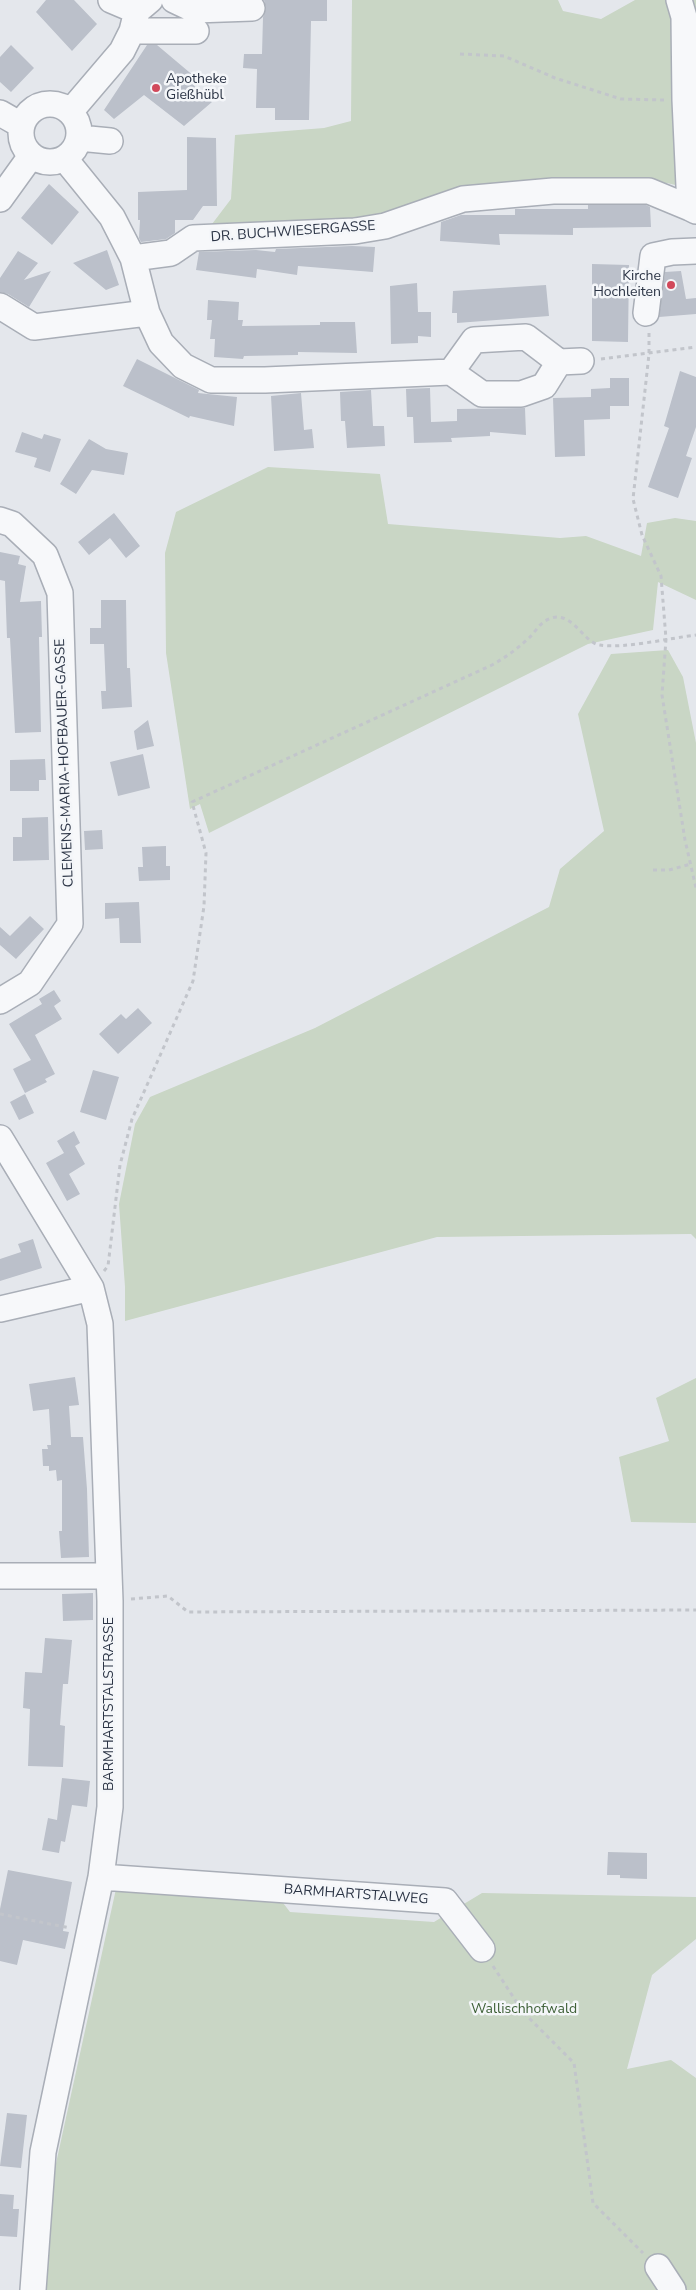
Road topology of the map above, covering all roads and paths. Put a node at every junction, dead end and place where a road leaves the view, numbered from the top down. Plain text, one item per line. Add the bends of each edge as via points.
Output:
1 (111, 0) edge
2 (174, 0) edge
3 (679, 0) edge
4 (252, 8) dead end
5 (140, 14) edge
6 (196, 31) dead end
7 (460, 54) dead end
8 (685, 100) junction
9 (70, 112) junction
10 (0, 113) edge
11 (21, 125) junction
12 (79, 138) junction
13 (110, 141) dead end
14 (32, 156) junction
15 (64, 159) junction
16 (0, 199) edge
17 (693, 210) edge
18 (696, 252) edge
19 (133, 258) junction
20 (0, 306) edge
21 (147, 313) junction
22 (646, 313) dead end
23 (650, 344) dead end
24 (696, 347) edge
25 (649, 354) junction
26 (570, 361) junction
27 (451, 372) junction
28 (0, 520) edge
29 (696, 636) edge
30 (666, 639) junction
31 (691, 864) junction
32 (653, 870) dead end
33 (696, 888) edge
34 (0, 1001) edge
35 (0, 1138) edge
36 (91, 1288) junction
37 (0, 1309) edge
38 (0, 1576) edge
39 (109, 1576) junction
40 (110, 1601) junction
41 (696, 1610) edge
42 (101, 1877) junction
43 (0, 1914) edge
44 (74, 1928) dead end
45 (482, 1949) joint
46 (658, 2268) joint
47 (33, 2290) edge
48 (673, 2290) edge

1 - 5 street
2 - 4 street via 195,10
3 - 8 street via 684,17
5 - 6 street
5 - 9 street via 122,51
7 - 8 path via 504,56 555,78 621,99
8 - 17 street
9 - 11 street via 62,106 42,105 29,112
9 - 12 street via 76,120
10 - 11 street
11 - 14 street via 22,142
12 - 13 street
12 - 15 street
14 - 15 street via 48,163
14 - 16 street
15 - 19 street via 112,217
17 - 19 street, DR. BUCHWIESERGASSE via 649,191 553,191 463,199 385,226 355,231 193,238 171,253
18 - 22 street via 653,256
19 - 21 street
20 - 21 street via 34,327
21 - 27 street via 161,344 183,366 211,380
23 - 25 path
24 - 25 path
25 - 26 path
25 - 30 path via 633,499 642,535 661,576
26 - 27 street via 544,386 521,394 482,394
26 - 27 street via 526,337 474,340
28 - 34 street, CLEMENS-MARIA-HOFBAUER-GASSE via 12,524 45,555 60,593 70,924 30,983
29 - 30 path
30 - 31 path via 662,695
30 - 36 path via 599,645 586,637 574,623 558,618 545,621 512,653 492,665 192,802 206,853 204,906 193,981 132,1119 120,1165 108,1266
31 - 32 path
31 - 33 path
35 - 36 street, BARMHARTSTALSTRASSE
36 - 37 street
36 - 39 street, BARMHARTSTALSTRASSE via 100,1324
38 - 39 street
39 - 40 street, BARMHARTSTALSTRASSE
40 - 41 path via 168,1596 188,1612
40 - 42 street, BARMHARTSTALSTRASSE via 110,1807
42 - 45 street, BARMHARTSTALWEG via 444,1901
42 - 47 street, BARMHARTSTALSTRASSE via 44,2152
43 - 44 path
45 - 46 path via 524,2012 574,2063 593,2203
46 - 48 street

